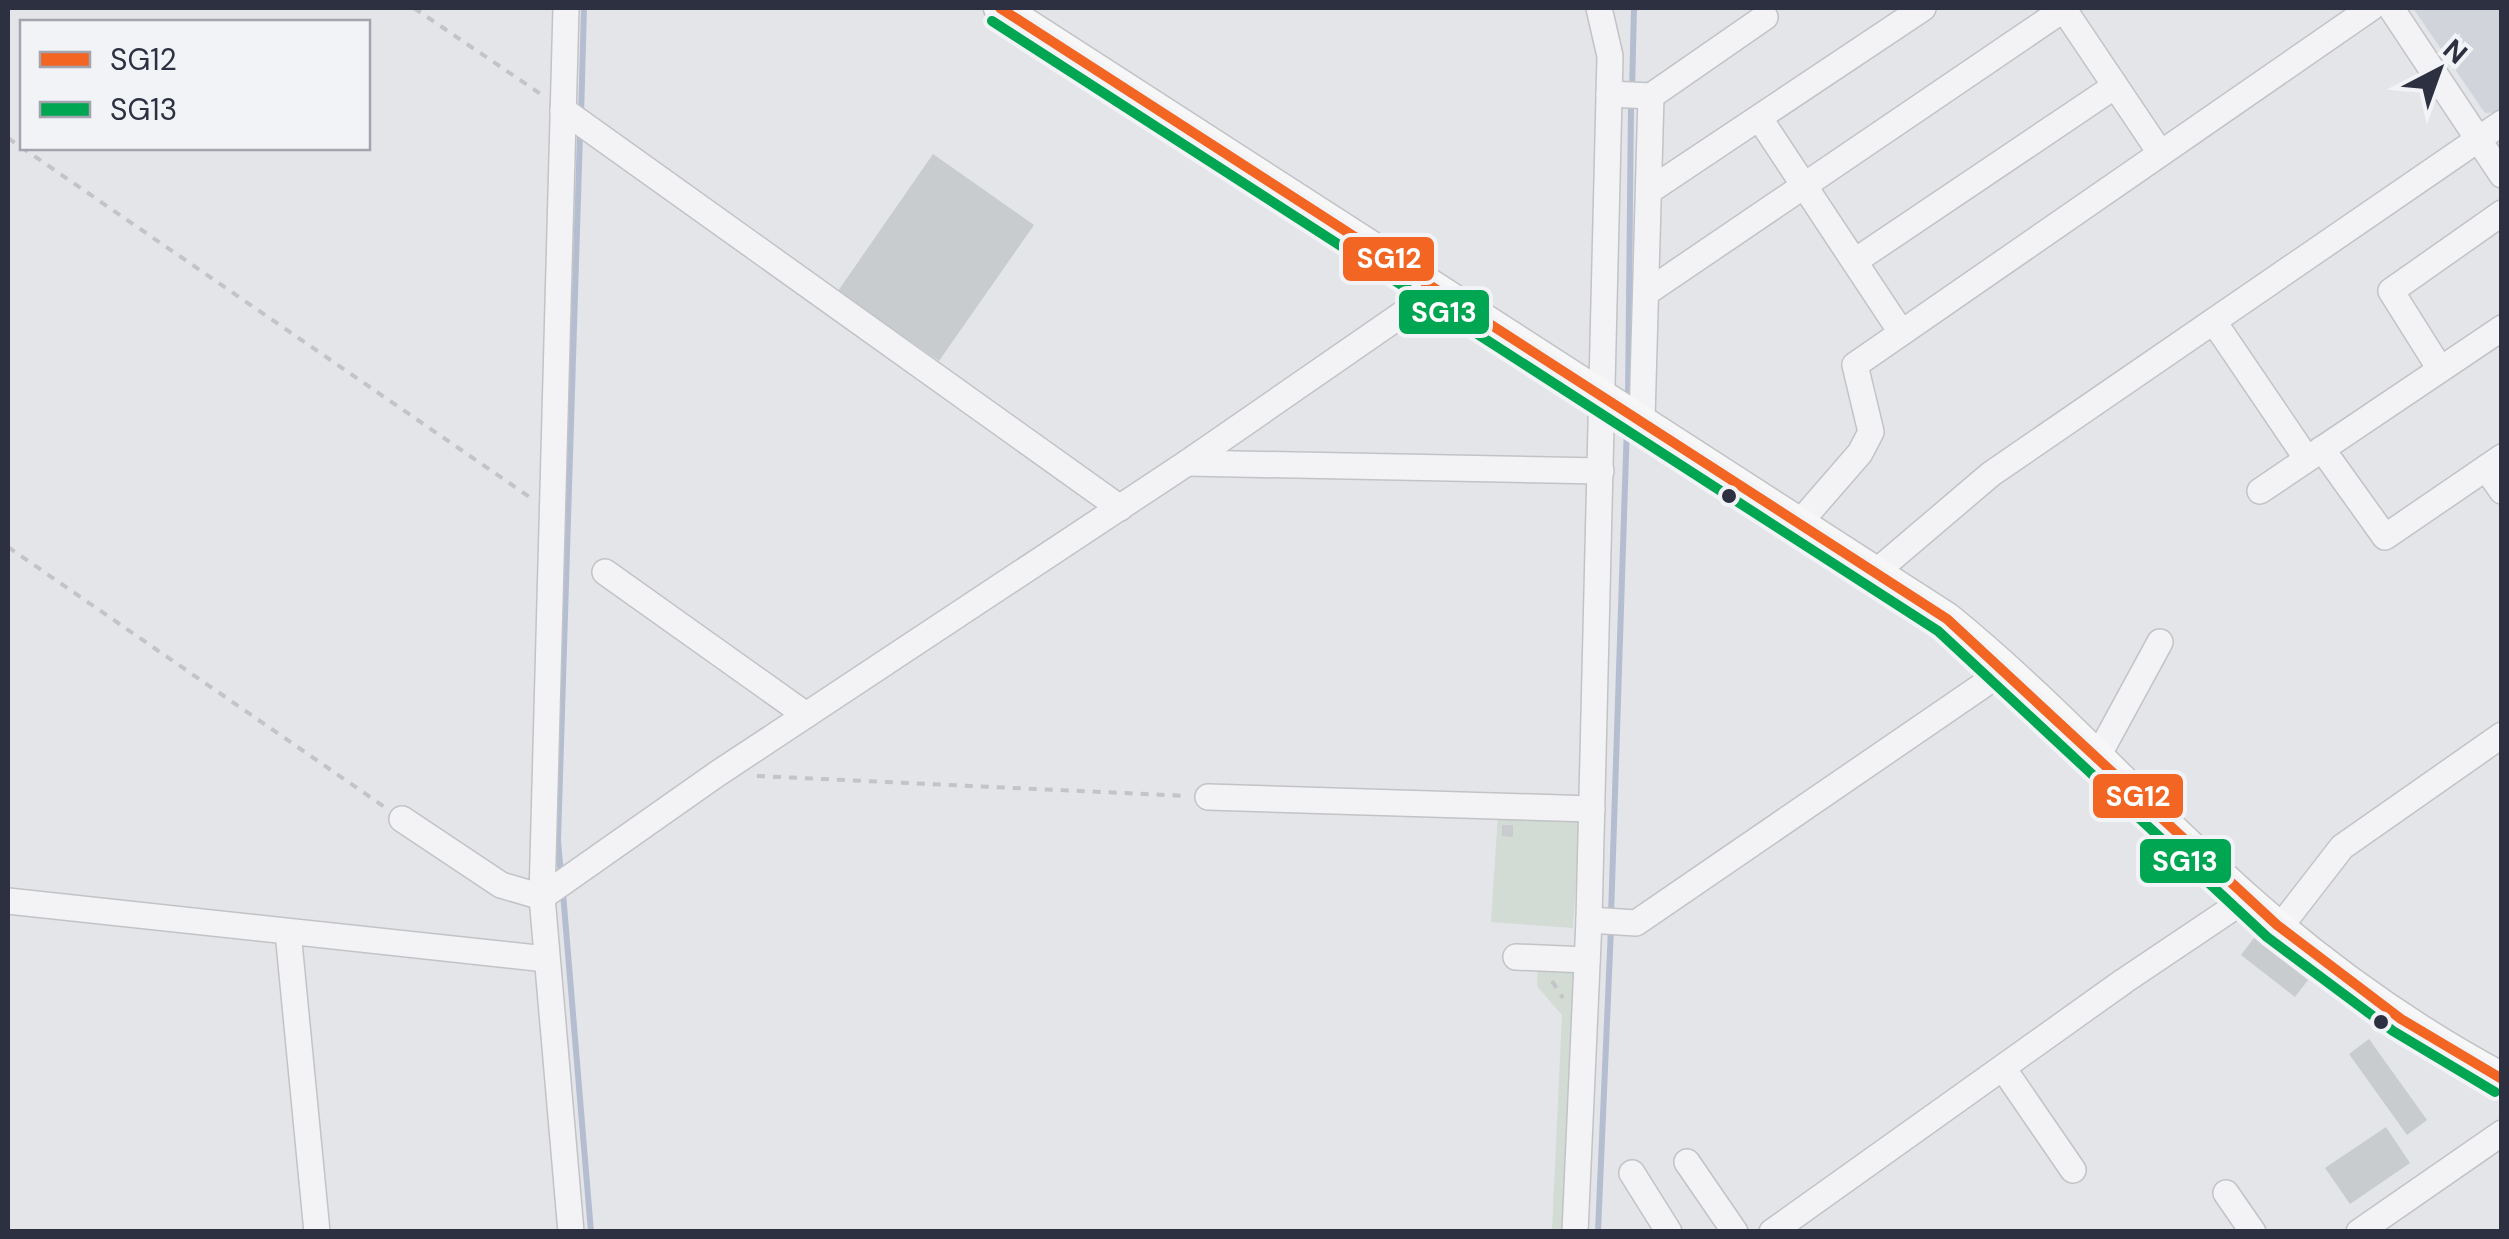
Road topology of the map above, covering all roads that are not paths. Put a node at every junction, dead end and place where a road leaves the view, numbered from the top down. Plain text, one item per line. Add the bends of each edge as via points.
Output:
1 (566, 8) edge
2 (1599, 8) edge
3 (1923, 8) edge
4 (2063, 8) edge
5 (2371, 8) edge
6 (2391, 8) edge
7 (1010, 10) edge
8 (1768, 11) edge
9 (2115, 86) junction
10 (1609, 94) junction
11 (1651, 96) junction
12 (566, 113) junction
13 (1760, 120) junction
14 (2502, 123) edge
15 (2477, 139) junction
16 (2159, 151) junction
17 (2502, 175) edge
18 (1806, 185) junction
19 (1649, 191) junction
20 (2502, 213) edge
21 (1855, 261) junction
22 (1437, 290) junction
23 (1646, 293) junction
24 (2214, 322) junction
25 (2502, 328) edge
26 (1901, 332) junction
27 (2440, 370) junction
28 (1602, 394) junction
29 (1642, 419) junction
30 (2315, 454) junction
31 (2494, 462) edge
32 (1187, 463) junction
33 (1600, 471) junction
34 (2260, 491) dead end
35 (2502, 491) edge
36 (1120, 508) junction
37 (1801, 522) junction
38 (1877, 570) junction
39 (605, 572) dead end
40 (2160, 642) dead end
41 (2008, 668) junction
42 (806, 715) junction
43 (2501, 737) edge
44 (2098, 756) junction
45 (1208, 798) road end
46 (1592, 809) junction
47 (402, 820) road end
48 (545, 893) junction
49 (2246, 900) junction
50 (8, 901) edge
51 (1589, 920) junction
52 (2280, 927) junction
53 (288, 932) junction
54 (546, 958) junction
55 (1516, 958) dead end
56 (1587, 960) junction
57 (2003, 1068) junction
58 (2502, 1080) edge
59 (2502, 1133) edge
60 (1686, 1162) dead end
61 (2073, 1170) dead end
62 (1632, 1173) dead end
63 (2226, 1194) dead end
64 (317, 1232) edge
65 (571, 1232) edge
66 (1576, 1232) edge
67 (1669, 1232) edge
68 (1735, 1232) edge
69 (1772, 1232) edge
70 (2253, 1232) edge
71 (2359, 1232) edge

1 - 12 street
2 - 10 street via 1610,56
3 - 13 street
4 - 9 street
4 - 18 street
5 - 16 street
6 - 15 street
7 - 22 main road
8 - 11 street
9 - 16 street
9 - 21 street
10 - 11 street
10 - 28 street
11 - 19 street
12 - 36 street
12 - 48 street
13 - 18 street
13 - 19 street
14 - 15 street
15 - 17 street
15 - 24 street
16 - 26 street
18 - 21 street
18 - 23 street
19 - 23 street
20 - 27 street via 2391,291
21 - 26 street
22 - 28 main road
22 - 32 street
23 - 29 street
24 - 30 street
24 - 38 street via 1991,474
25 - 27 street
26 - 37 street via 1855,364 1871,432
27 - 30 street
28 - 29 main road
28 - 33 street
29 - 37 main road
30 - 31 street via 2385,537
30 - 34 street
31 - 35 street
32 - 33 street
32 - 36 street
33 - 46 street
36 - 42 street
37 - 38 main road
38 - 41 main road
39 - 42 street
40 - 44 street
41 - 44 main road
41 - 51 street via 1636,923
42 - 48 street
43 - 52 street via 2342,847
44 - 49 main road
45 - 46 street
46 - 51 street
47 - 48 street via 501,886
48 - 54 street
49 - 52 main road
49 - 57 street
50 - 53 street
51 - 56 street
52 - 58 main road via 2402,1021
53 - 54 street
53 - 64 street
54 - 65 street
55 - 56 street
56 - 66 street
57 - 61 street
57 - 69 street
59 - 71 street
60 - 68 street
62 - 67 street
63 - 70 street

